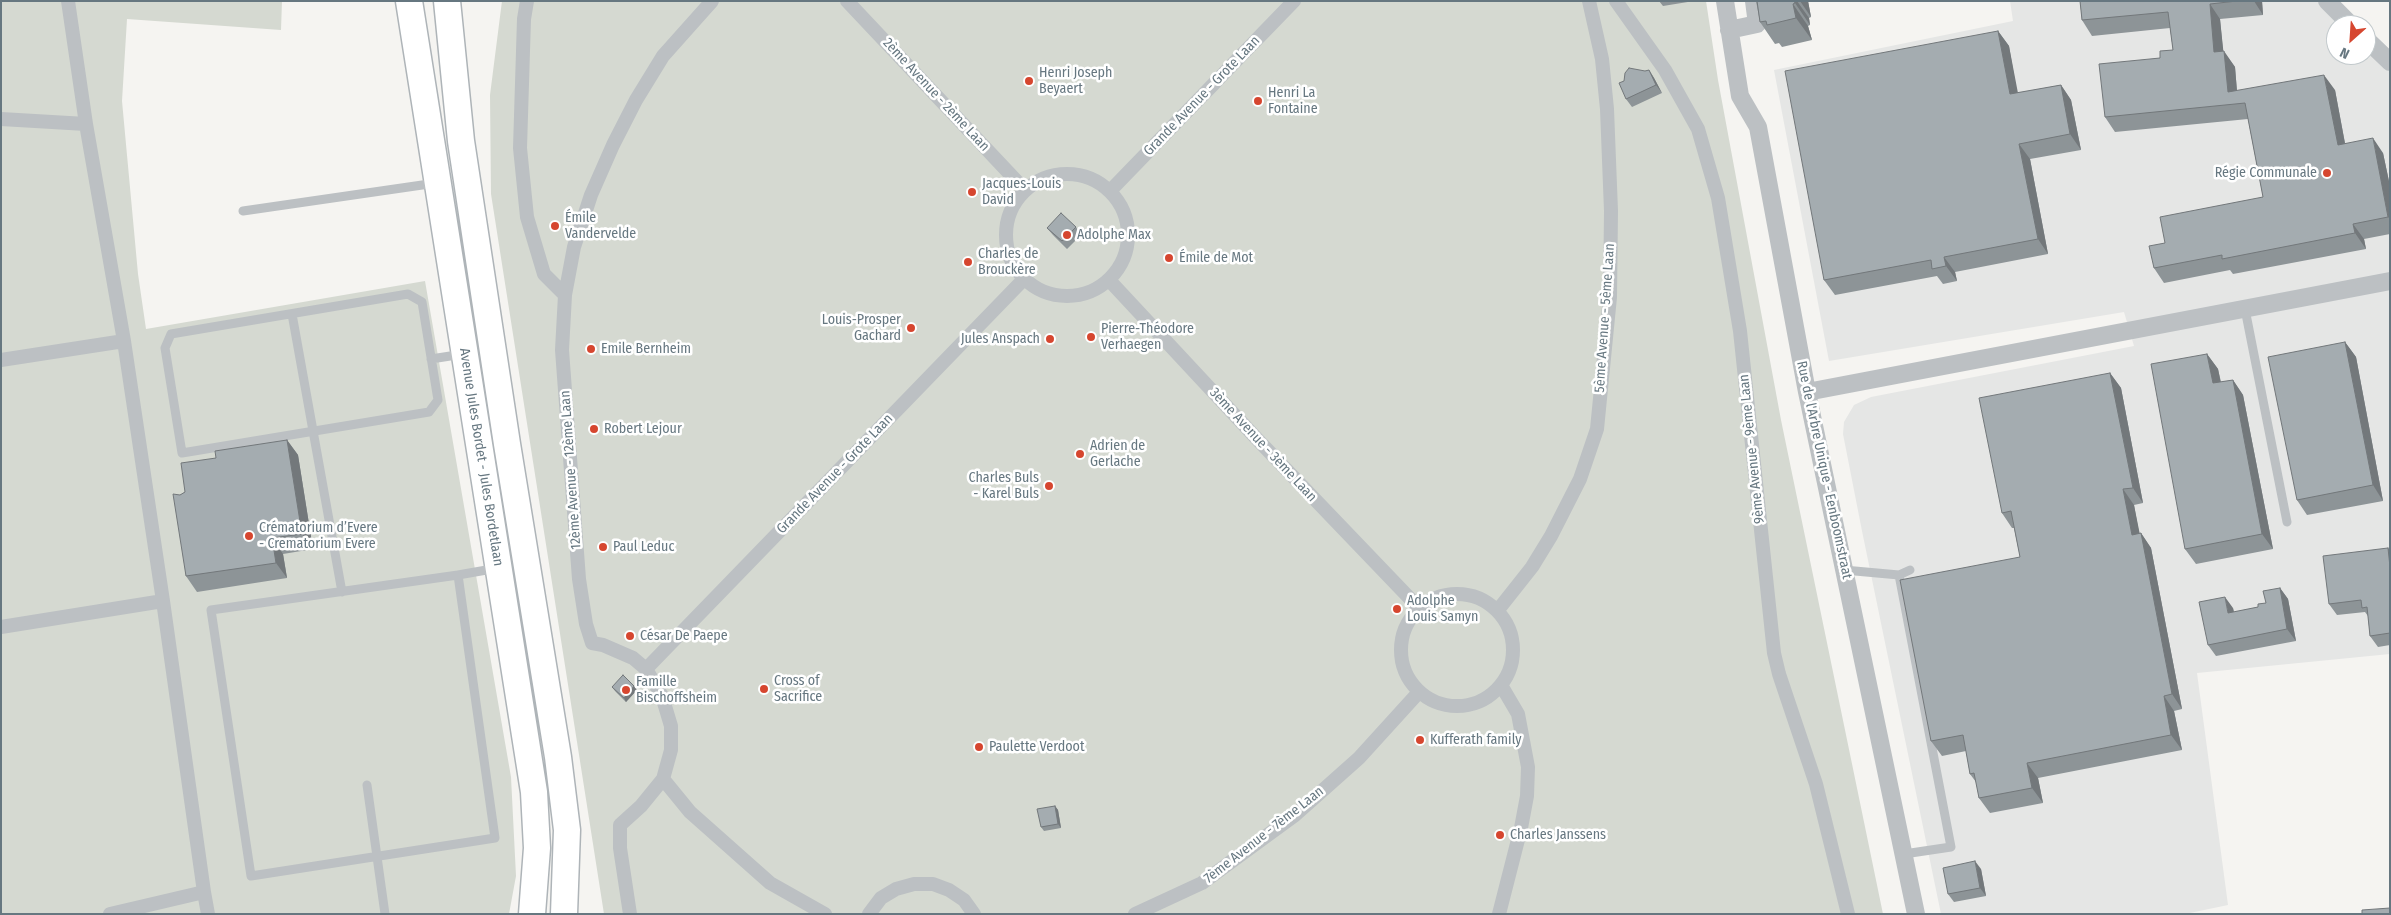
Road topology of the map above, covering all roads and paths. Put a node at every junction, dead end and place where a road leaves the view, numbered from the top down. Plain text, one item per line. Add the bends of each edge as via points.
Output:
1 (68, 1) edge
2 (408, 1) edge
3 (447, 1) edge
4 (527, 1) edge
5 (712, 1) edge
6 (847, 1) edge
7 (1294, 1) edge
8 (1589, 1) edge
9 (1616, 1) edge
10 (1725, 1) edge
11 (1754, 1) edge
12 (2327, 1) edge
13 (2341, 15) edge
14 (1729, 30) junction
15 (2376, 49) edge
16 (2390, 62) edge
17 (1, 119) edge
18 (86, 124) junction
19 (438, 183) junction
20 (1025, 190) junction
21 (1110, 191) junction
22 (243, 211) dead end
23 (1024, 279) junction
24 (1109, 280) junction
25 (2390, 281) edge
26 (565, 295) junction
27 (2245, 310) junction
28 (292, 314) junction
29 (124, 341) junction
30 (464, 354) junction
31 (431, 359) junction
32 (1, 360) edge
33 (1807, 392) junction
34 (312, 430) junction
35 (2287, 522) dead end
36 (500, 568) junction
37 (1844, 570) junction
38 (1910, 570) dead end
39 (458, 575) junction
40 (1899, 575) junction
41 (342, 592) junction
42 (163, 601) junction
43 (1419, 608) junction
44 (1498, 610) junction
45 (1, 627) edge
46 (646, 668) junction
47 (1501, 686) junction
48 (1419, 692) junction
49 (663, 779) junction
50 (367, 785) dead end
51 (1904, 854) junction
52 (377, 856) junction
53 (204, 892) junction
54 (110, 914) edge
55 (208, 914) edge
56 (385, 914) edge
57 (532, 914) edge
58 (564, 914) edge
59 (630, 914) edge
60 (825, 914) edge
61 (869, 914) edge
62 (974, 914) edge
63 (1135, 914) edge
64 (1499, 914) edge
65 (1848, 914) edge
66 (1916, 914) edge

1 - 18 street
2 - 19 main road, Avenue Jules Bordet - Jules Bordetlaan
3 - 58 main road, Avenue Jules Bordet - Jules Bordetlaan via 464,160 558,757 567,830
4 - 26 street via 520,148 527,217 544,274
5 - 26 street, 12ème Avenue - 12ème Laan via 662,56 613,145 591,195 574,247
6 - 20 street, 2ème Avenue - 2ème Laan
7 - 21 street, Grande Avenue - Grote Laan
8 - 44 street, 5ème Avenue - 5ème Laan via 1601,52 1607,109 1611,211 1610,297 1597,430 1580,479 1551,536 1532,567
9 - 65 street, 9ème Avenue - 9ème Laan via 1665,70 1698,129 1718,198 1740,331 1774,653 1816,784
10 - 14 street, Rue de l'Arbre Unique - Eenboomstraat
11 - 14 street via 1757,24
12 - 13 street
14 - 33 street, Rue de l'Arbre Unique - Eenboomstraat via 1740,96 1758,127
15 - 16 street
17 - 18 street
18 - 29 street
19 - 22 lane
19 - 30 main road, Avenue Jules Bordet - Jules Bordetlaan
20 - 21 street via 1044,178 1066,174 1082,175
20 - 23 street via 1012,208 1005,236 1014,266
21 - 24 street via 1120,204 1129,235 1120,267
23 - 24 street via 1045,293 1069,296 1085,294
23 - 46 street, Grande Avenue - Grote Laan
24 - 43 street, 3ème Avenue - 3ème Laan
25 - 27 street
26 - 46 street, 12ème Avenue - 12ème Laan via 562,350 579,579 586,624 592,643 633,658
27 - 33 street
27 - 35 lane
28 - 31 lane via 408,294 422,302
28 - 34 lane
28 - 34 lane via 171,334 165,348 182,457
29 - 32 street
29 - 42 street
30 - 31 lane
30 - 36 main road, Avenue Jules Bordet - Jules Bordetlaan
31 - 34 lane via 438,400 429,412
33 - 37 street, Rue de l'Arbre Unique - Eenboomstraat
34 - 41 lane
36 - 39 lane
36 - 57 main road, Avenue Jules Bordet - Jules Bordetlaan via 534,792 537,848
37 - 40 lane
37 - 51 street, Rue de l'Arbre Unique - Eenboomstraat
38 - 40 lane
39 - 41 lane
39 - 52 lane via 495,838
40 - 51 lane via 1951,847
41 - 52 lane via 211,610 251,876
42 - 45 street
42 - 53 street
43 - 44 street via 1433,598 1467,594
43 - 48 street via 1407,623 1401,641 1401,659 1407,677
44 - 47 street via 1508,624 1513,641 1513,658
46 - 49 street via 662,696 671,726 671,750
47 - 48 street via 1484,700 1468,706 1450,707 1433,702
47 - 64 street via 1518,714 1528,767 1521,828
48 - 63 street, 7ème Avenue - 7ème Laan via 1359,758 1295,815 1202,883
49 - 59 street via 620,825 620,848
49 - 60 street via 690,812 763,878
50 - 52 lane
51 - 66 street, Rue de l'Arbre Unique - Eenboomstraat
52 - 56 lane
53 - 54 street
53 - 55 street
61 - 62 street via 881,898 896,888 933,884 964,900

